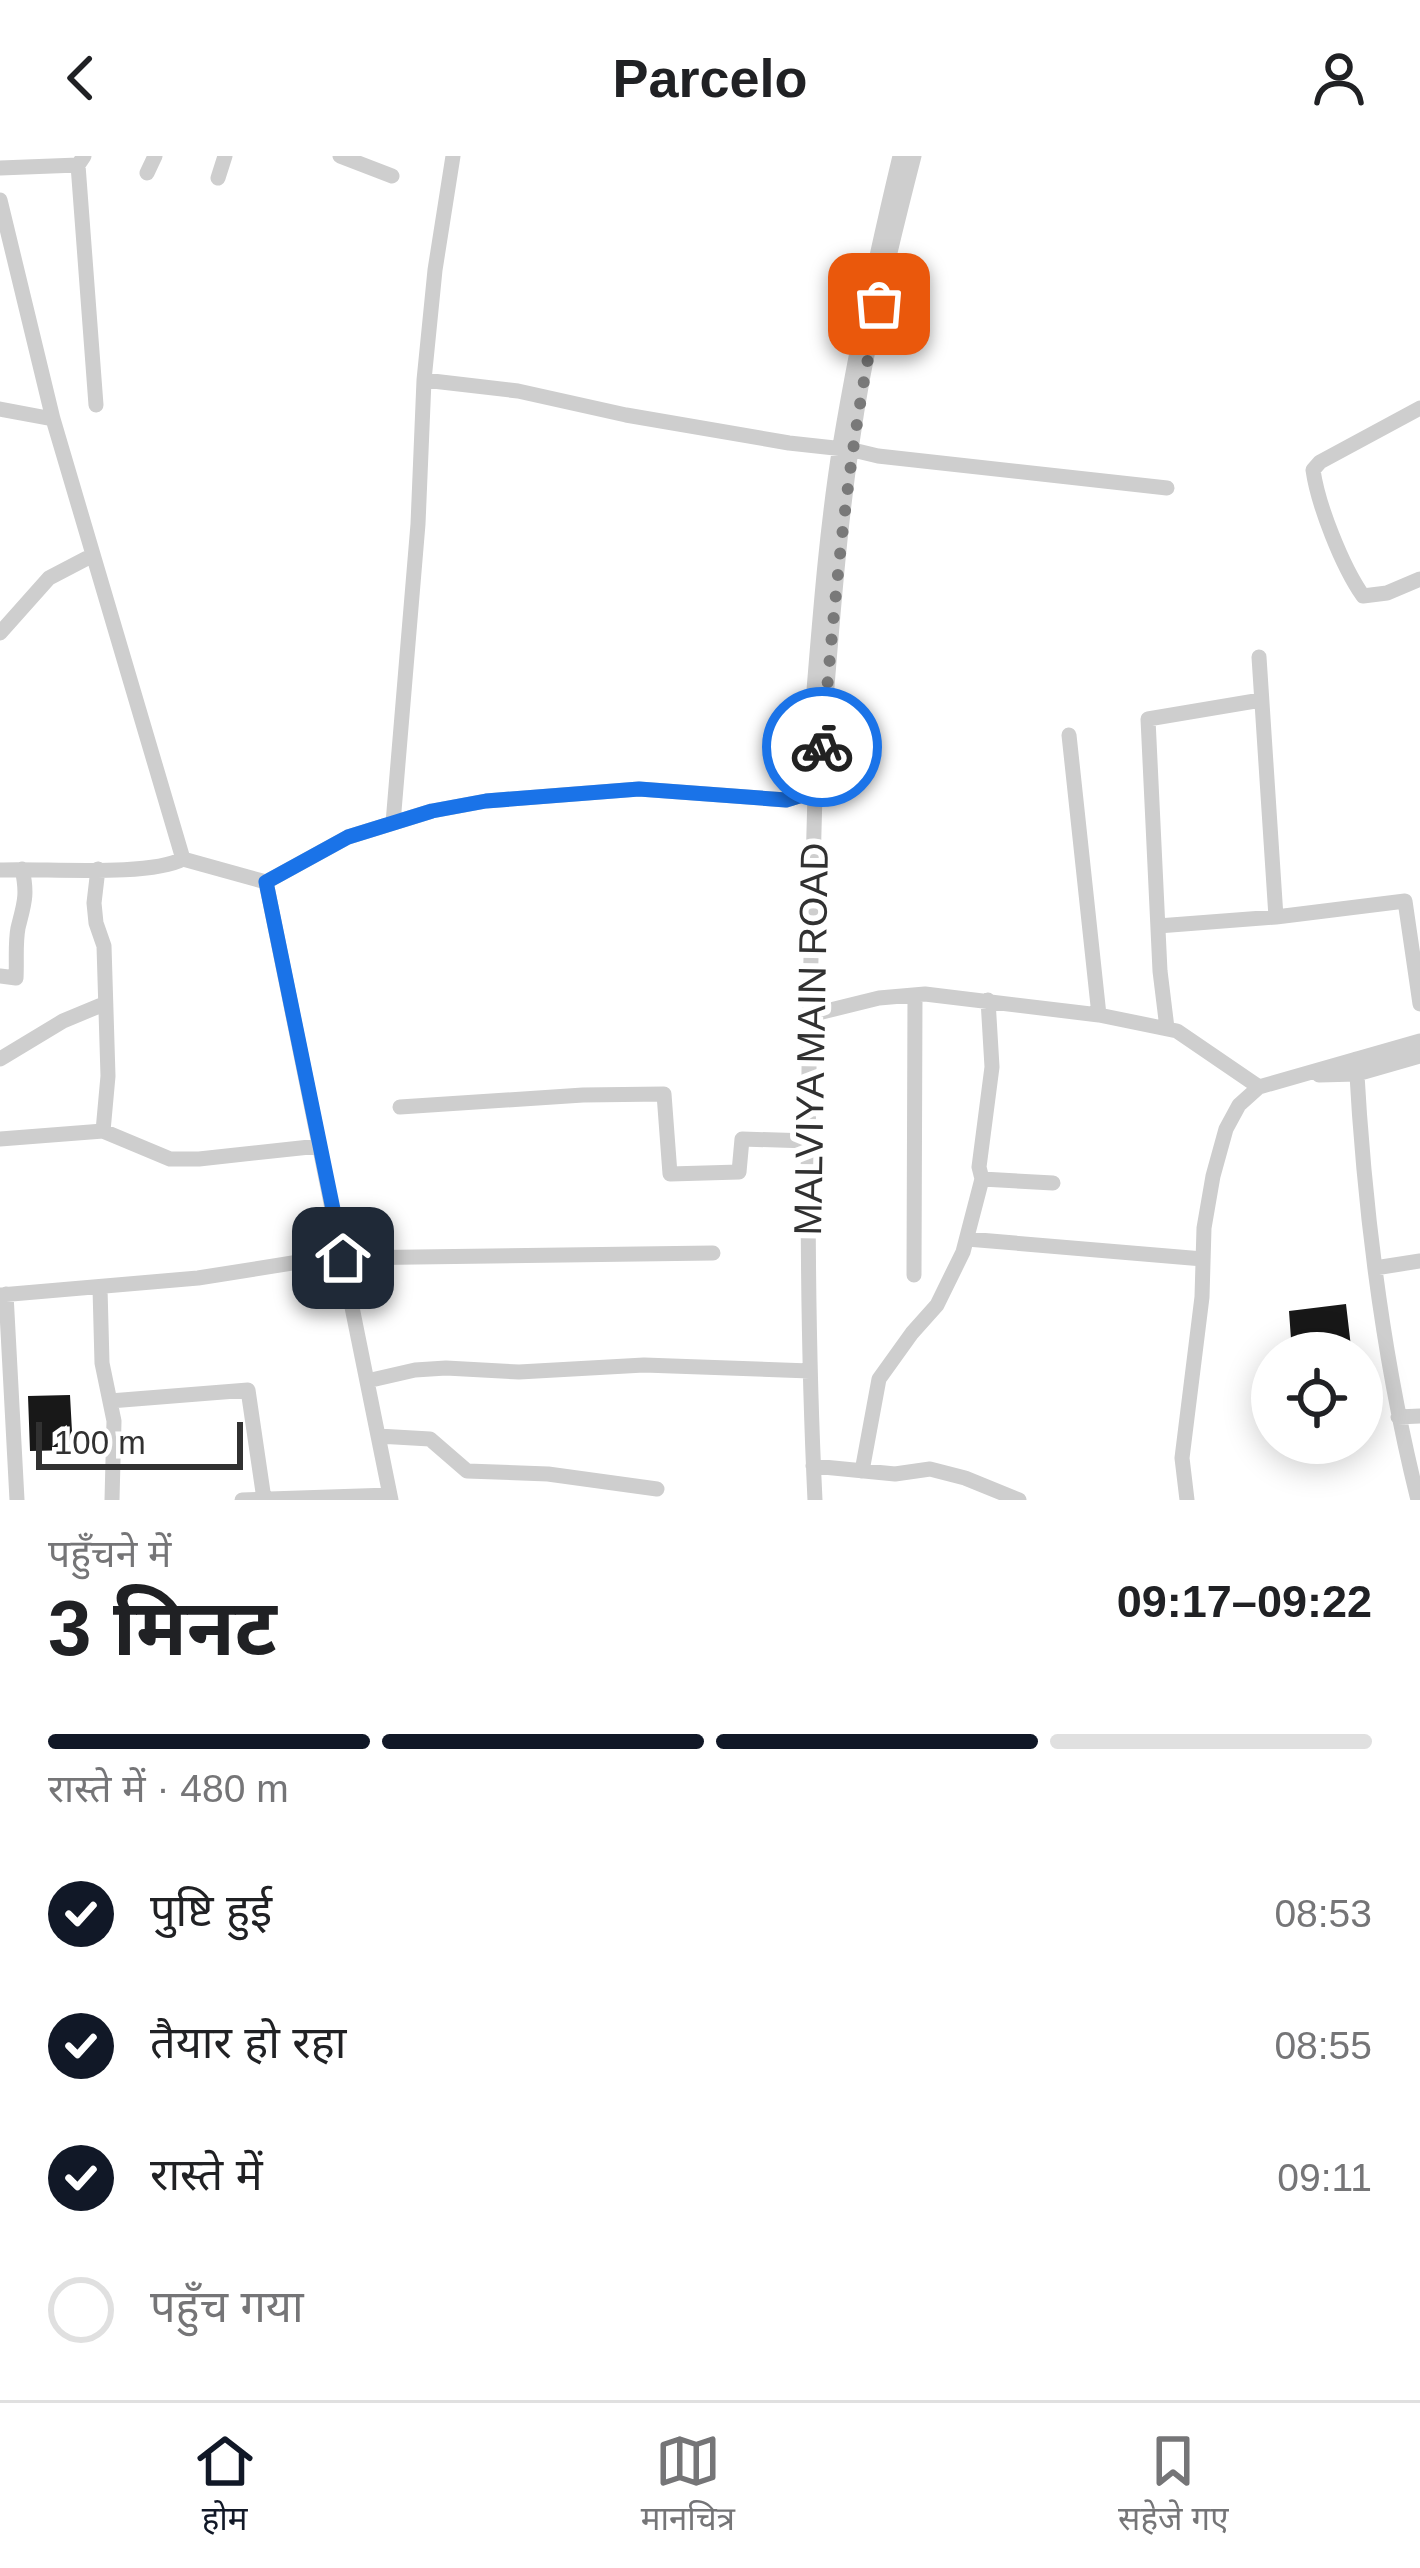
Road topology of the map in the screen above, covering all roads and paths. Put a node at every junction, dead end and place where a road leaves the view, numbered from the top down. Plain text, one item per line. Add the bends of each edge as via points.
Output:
1 (155, 156) edge
2 (225, 156) edge
3 (340, 156) edge
4 (453, 156) edge
5 (900, 156) edge
6 (914, 156) edge
7 (81, 161) edge
8 (0, 168) edge
9 (147, 173) dead end
10 (392, 176) dead end
11 (218, 178) dead end
12 (0, 200) edge
13 (891, 224) junction
14 (424, 380) junction
15 (96, 404) dead end
16 (1420, 408) edge
17 (0, 409) edge
18 (53, 419) junction
19 (846, 449) junction
20 (1167, 488) dead end
21 (93, 554) junction
22 (1420, 579) edge
23 (0, 633) edge
24 (1259, 657) dead end
25 (1261, 700) junction
26 (1069, 734) dead end
27 (815, 791) junction
28 (393, 823) junction
29 (183, 859) junction
30 (22, 869) junction
31 (98, 869) junction
32 (0, 870) edge
33 (266, 882) junction
34 (1276, 917) junction
35 (1158, 926) junction
36 (0, 976) edge
37 (914, 995) junction
38 (988, 1000) junction
39 (104, 1004) junction
40 (1420, 1004) edge
41 (810, 1015) junction
42 (1099, 1015) junction
43 (1167, 1028) junction
44 (1420, 1041) edge
45 (1420, 1056) edge
46 (0, 1059) edge
47 (1356, 1066) junction
48 (1259, 1087) junction
49 (400, 1107) dead end
50 (103, 1131) junction
51 (0, 1139) edge
52 (809, 1141) junction
53 (319, 1146) junction
54 (982, 1179) junction
55 (1053, 1184) dead end
56 (967, 1239) junction
57 (713, 1252) dead end
58 (343, 1258) junction
59 (1203, 1259) junction
60 (1420, 1261) edge
61 (1376, 1268) junction
62 (914, 1275) dead end
63 (100, 1288) junction
64 (3, 1294) edge
65 (810, 1370) junction
66 (367, 1381) junction
67 (110, 1401) junction
68 (1420, 1416) edge
69 (1398, 1417) junction
70 (378, 1436) junction
71 (813, 1466) junction
72 (862, 1471) junction
73 (657, 1489) dead end
74 (390, 1498) edge
75 (264, 1499) edge
76 (17, 1500) edge
77 (112, 1500) edge
78 (242, 1500) edge
79 (815, 1500) edge
80 (1019, 1500) edge
81 (1187, 1500) edge
82 (1418, 1500) edge

1 - 9 street
2 - 11 street
3 - 10 street
4 - 14 street
5 - 13 street
6 - 13 street
7 - 8 street
7 - 15 street
12 - 18 street
13 - 19 street
14 - 19 street
14 - 28 street
16 - 22 street via 1313,470 1363,596
17 - 18 street
18 - 21 street
19 - 20 street
19 - 27 street, MALVIYA MAIN ROAD via 809,749
21 - 23 street via 49,578
21 - 29 street
24 - 25 street
25 - 34 street
25 - 35 street via 1148,719
26 - 42 street
27 - 28 street via 786,800 597,791 486,801
27 - 41 street, MALVIYA MAIN ROAD
28 - 33 street via 348,837
29 - 31 street
29 - 33 street
30 - 31 street
30 - 32 street
30 - 36 street via 27,889 16,978
31 - 39 street
33 - 53 street
34 - 35 street
34 - 40 street via 1405,901
35 - 43 street
37 - 38 street
37 - 41 street
37 - 62 street
38 - 42 street
38 - 54 street via 992,1066
39 - 46 street
39 - 50 street
41 - 52 street, MALVIYA MAIN ROAD
42 - 43 street
43 - 48 street
44 - 47 street
45 - 47 street
47 - 48 street
47 - 61 street
48 - 59 street via 1226,1129
49 - 52 street via 664,1094 670,1174 739,1172 742,1139
50 - 51 street
50 - 53 street via 170,1159
52 - 65 street, MALVIYA MAIN ROAD
53 - 58 street
54 - 55 street
54 - 56 street
56 - 59 street
56 - 72 street via 937,1305 879,1379
57 - 58 street
58 - 63 street
58 - 66 street
59 - 81 street via 1182,1457
60 - 61 street
61 - 69 street
63 - 64 street
63 - 67 street
64 - 76 street
65 - 66 street via 446,1368
65 - 71 street, MALVIYA MAIN ROAD
66 - 70 street
67 - 75 street via 248,1390
67 - 77 street
68 - 69 street
69 - 82 street
70 - 73 street via 430,1439 467,1471
70 - 74 street
71 - 72 street
71 - 79 street, MALVIYA MAIN ROAD
72 - 80 street via 930,1469
74 - 75 street
75 - 78 street

